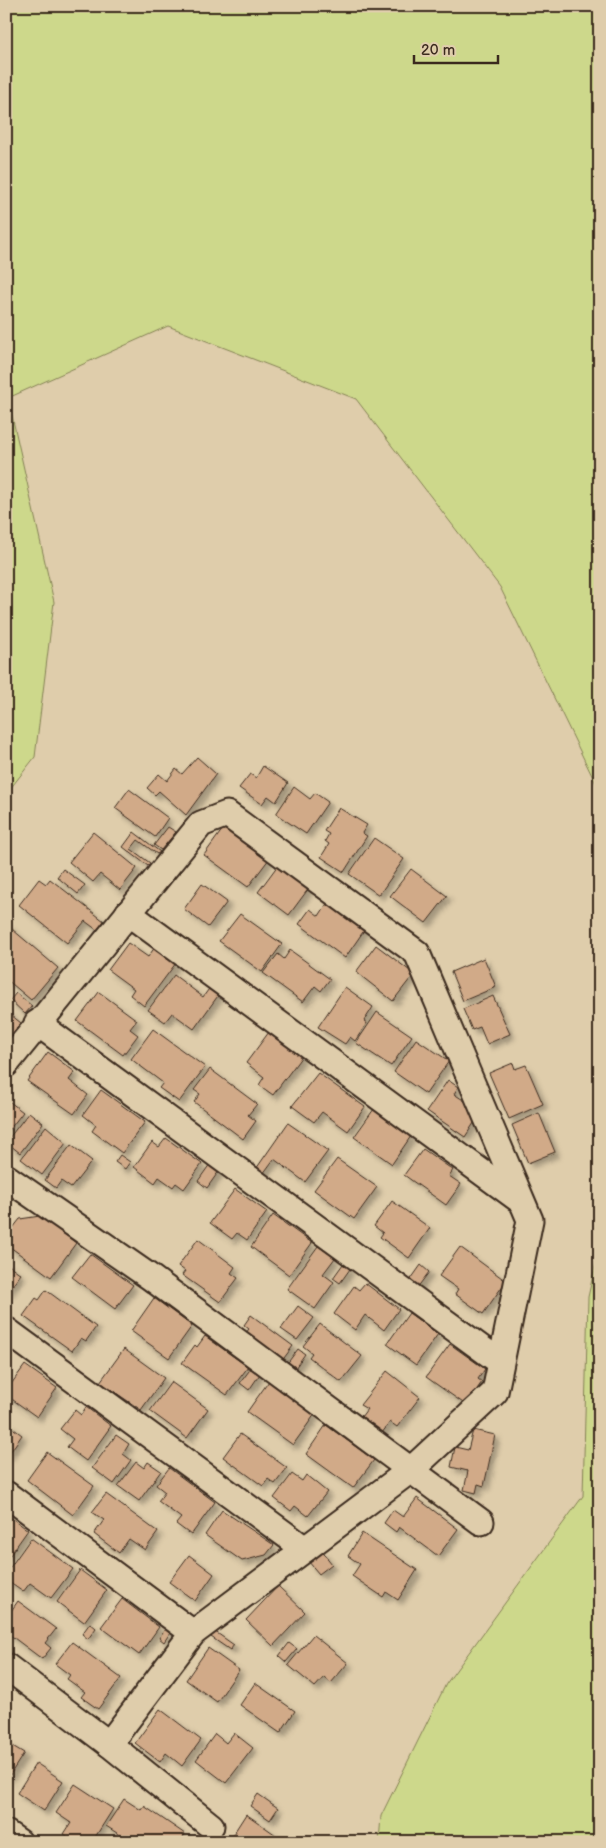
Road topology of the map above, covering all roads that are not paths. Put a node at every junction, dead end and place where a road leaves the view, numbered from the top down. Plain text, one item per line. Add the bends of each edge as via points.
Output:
1 (128, 913) junction
2 (37, 1023) junction
3 (6, 1064) edge
4 (6, 1177) edge
5 (521, 1201) junction
6 (6, 1330) edge
7 (500, 1362) junction
8 (412, 1469) junction
9 (6, 1494) edge
10 (481, 1522) dead end
11 (305, 1549) junction
12 (193, 1633) junction
13 (6, 1666) edge
14 (109, 1744) junction
15 (211, 1826) dead end
16 (6, 1833) edge
17 (19, 1842) edge

1 - 2 street
1 - 5 street
1 - 5 street via 201,824 227,814 417,953
2 - 3 street
2 - 7 street
4 - 8 street via 150,1277
5 - 7 street via 530,1220
6 - 11 street
7 - 8 street via 495,1392
8 - 10 street
8 - 11 street
9 - 12 street
11 - 12 street
12 - 14 street
13 - 14 street
14 - 15 street
16 - 17 street

